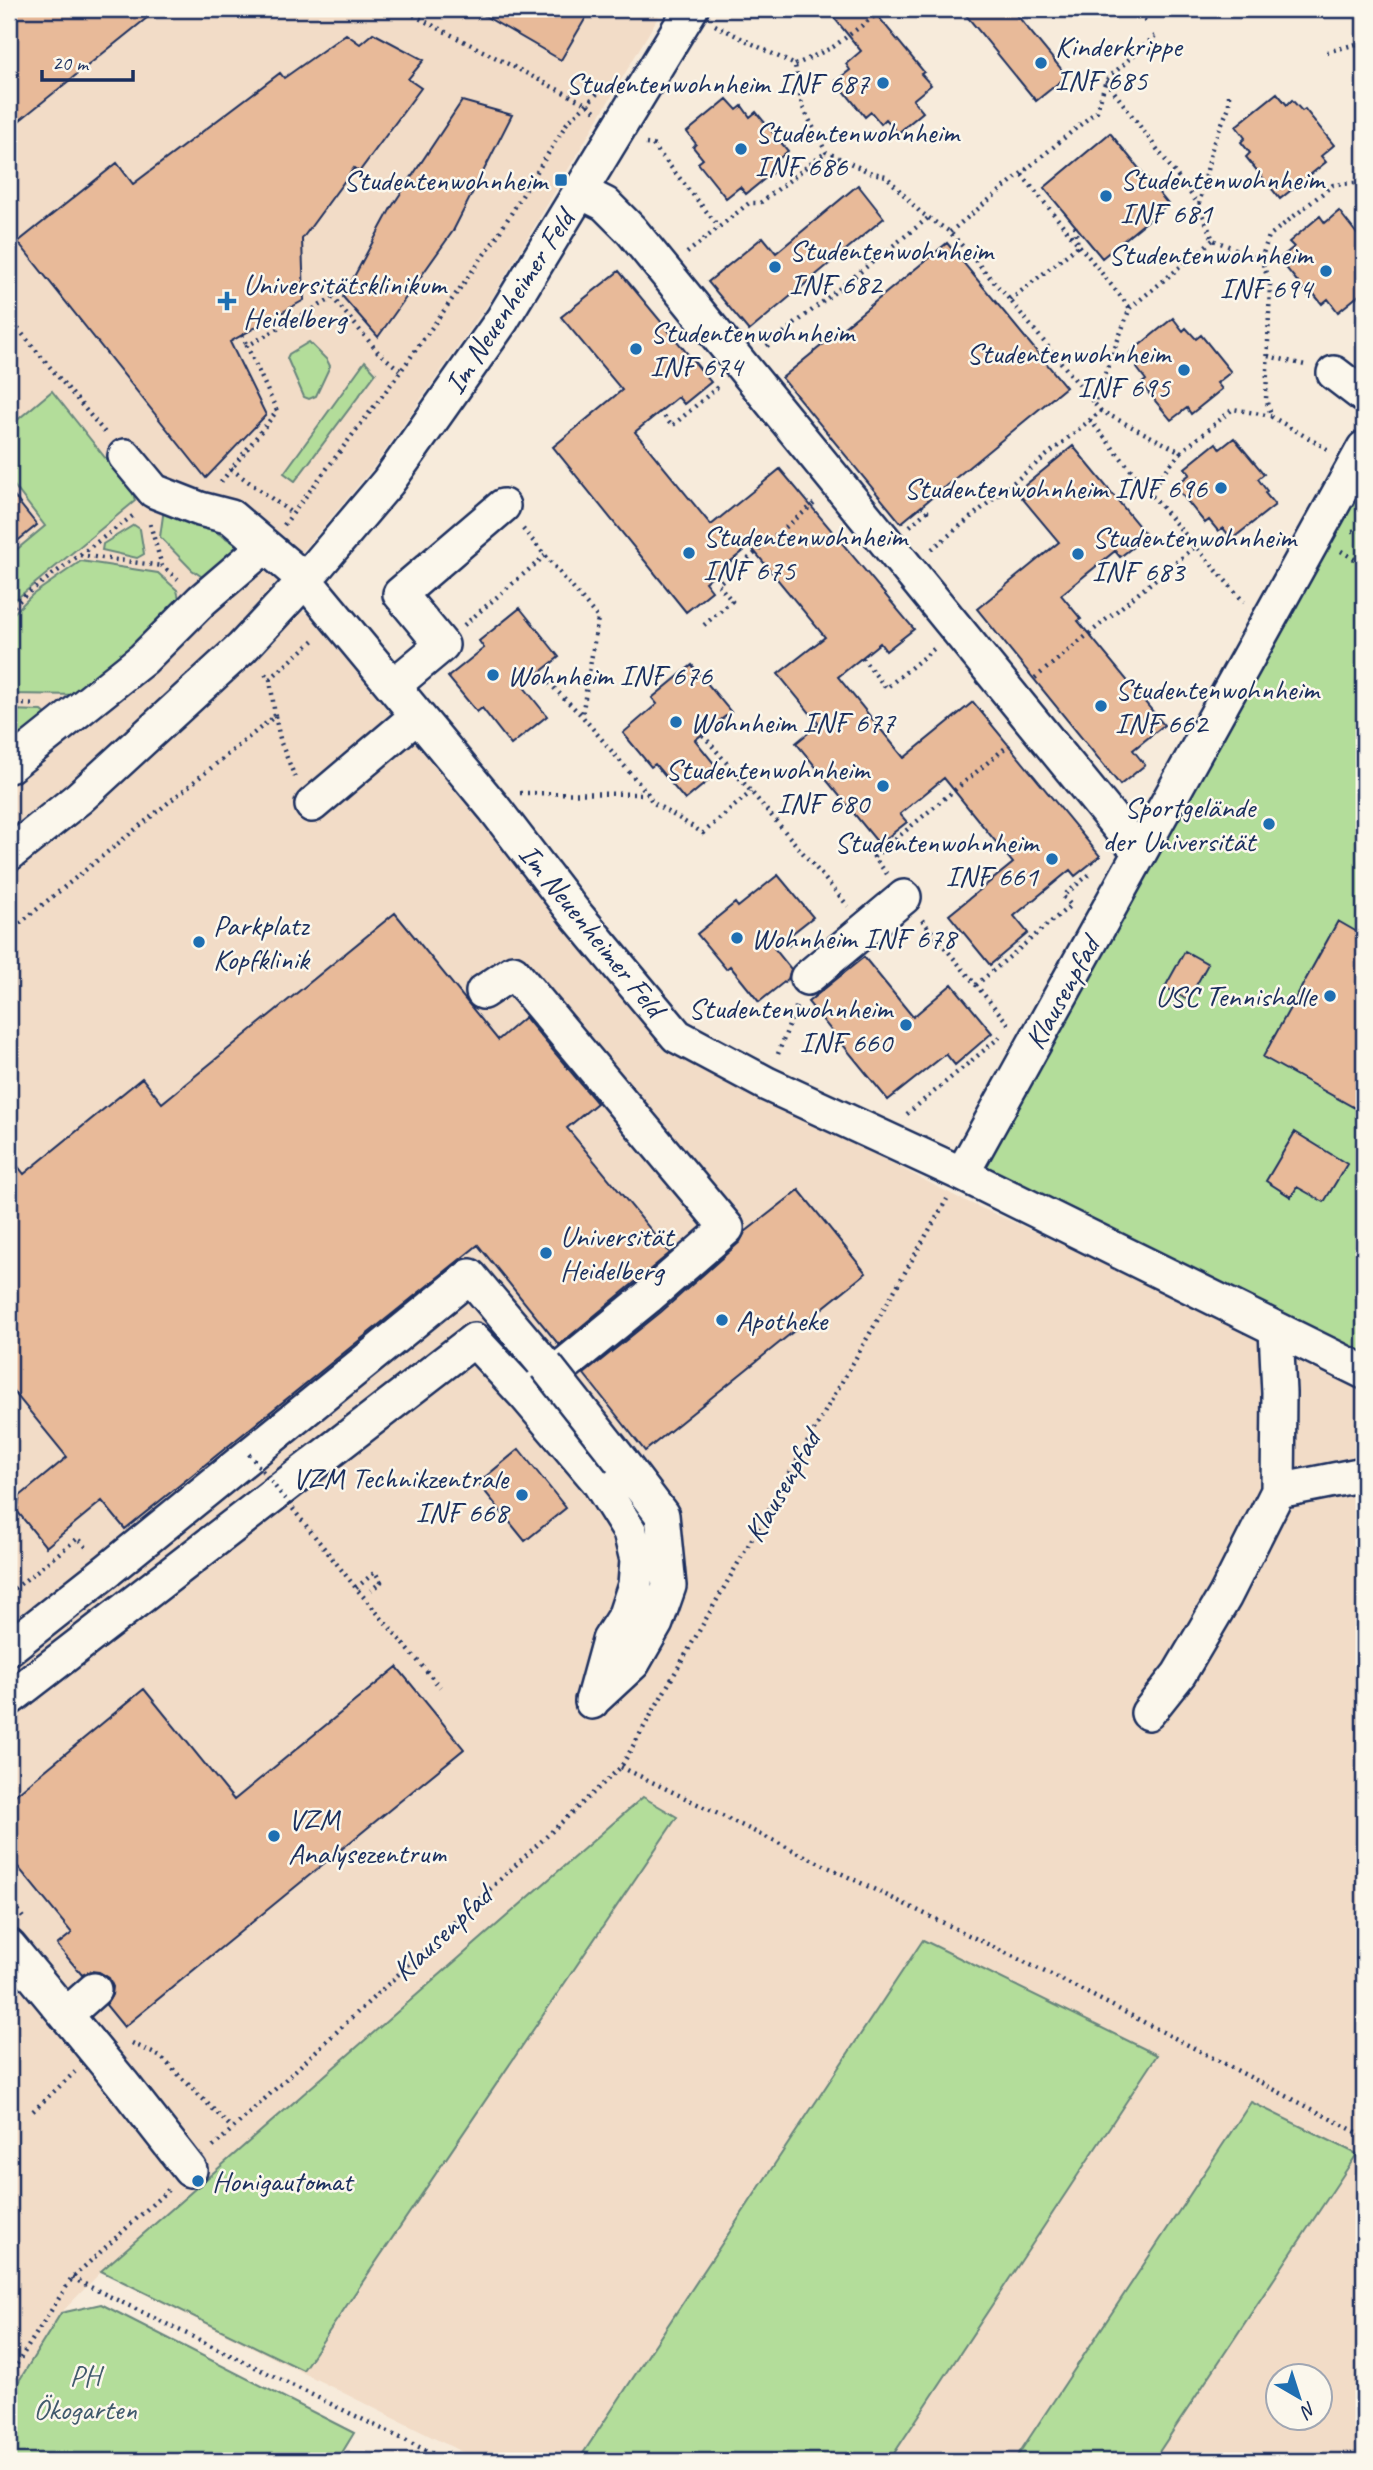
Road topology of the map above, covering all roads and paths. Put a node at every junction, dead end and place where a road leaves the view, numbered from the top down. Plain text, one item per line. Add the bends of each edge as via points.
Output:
1 (401, 9) edge
2 (884, 9) edge
3 (1126, 9) edge
4 (701, 16) edge
5 (1147, 22) dead end
6 (1155, 36) dead end
7 (1364, 41) edge
8 (1327, 52) dead end
9 (795, 65) junction
10 (1106, 80) junction
11 (606, 85) dead end
12 (1229, 95) dead end
13 (588, 105) junction
14 (618, 130) junction
15 (826, 152) junction
16 (1022, 175) junction
17 (1364, 182) edge
18 (581, 192) junction
19 (1199, 205) junction
20 (928, 218) junction
21 (1075, 226) dead end
22 (719, 227) junction
23 (950, 232) junction
24 (1213, 240) junction
25 (1078, 246) junction
26 (1261, 259) junction
27 (664, 271) junction
28 (1010, 300) junction
29 (1130, 309) junction
30 (9, 318) edge
31 (242, 335) dead end
32 (247, 346) junction
33 (743, 366) junction
34 (401, 371) junction
35 (1334, 373) dead end
36 (1364, 396) edge
37 (1094, 403) junction
38 (660, 411) dead end
39 (1101, 411) junction
40 (1272, 416) junction
41 (1090, 420) junction
42 (1181, 452) junction
43 (125, 456) joint
44 (1360, 457) edge
45 (231, 469) junction
46 (838, 484) junction
47 (153, 491) junction
48 (1149, 492) junction
49 (503, 506) joint
50 (922, 506) dead end
51 (200, 509) junction
52 (293, 514) junction
53 (902, 532) dead end
54 (265, 546) junction
55 (1196, 546) junction
56 (79, 555) junction
57 (546, 555) junction
58 (162, 566) dead end
59 (908, 569) junction
60 (305, 580) junction
61 (9, 611) edge
62 (704, 625) dead end
63 (1266, 625) junction
64 (957, 629) junction
65 (442, 645) junction
66 (242, 648) junction
67 (862, 658) dead end
68 (539, 673) dead end
69 (393, 686) junction
70 (1013, 696) junction
71 (275, 716) junction
72 (417, 716) junction
73 (582, 716) junction
74 (1034, 723) junction
75 (703, 734) dead end
76 (9, 766) edge
77 (751, 792) junction
78 (648, 794) junction
79 (312, 805) joint
80 (495, 808) junction
81 (1142, 847) junction
82 (9, 854) edge
83 (1092, 872) dead end
84 (904, 897) junction
85 (844, 912) dead end
86 (9, 932) edge
87 (779, 934) dead end
88 (801, 965) joint
89 (976, 985) junction
90 (483, 992) dead end
91 (1022, 1037) junction
92 (880, 1137) junction
93 (962, 1174) junction
94 (1276, 1329) junction
95 (1364, 1372) edge
96 (526, 1396) junction
97 (249, 1454) junction
98 (1364, 1474) edge
99 (1278, 1491) junction
100 (108, 1570) junction
101 (356, 1588) junction
102 (371, 1590) dead end
103 (9, 1593) edge
104 (9, 1648) edge
105 (440, 1687) dead end
106 (9, 1699) edge
107 (1148, 1713) dead end
108 (621, 1766) junction
109 (9, 1899) edge
110 (21, 1946) edge
111 (94, 1990) dead end
112 (66, 2015) junction
113 (130, 2042) dead end
114 (96, 2053) junction
115 (33, 2111) dead end
116 (232, 2128) junction
117 (1364, 2136) edge
118 (190, 2170) junction
119 (72, 2278) junction
120 (9, 2376) edge
121 (448, 2461) edge

1 - 13 path
2 - 9 path via 833,47
3 - 5 path
4 - 9 path
4 - 14 street, Im Neuenheimer Feld
6 - 10 path
7 - 8 path
9 - 15 path via 802,106
10 - 16 path via 1097,111
10 - 19 path
11 - 13 path
12 - 19 path
13 - 14 path
13 - 34 path via 566,123 496,238
14 - 18 street, Im Neuenheimer Feld
14 - 22 path via 639,143 653,145
15 - 20 path via 886,176
15 - 22 path via 760,203 749,203
16 - 23 path
16 - 25 path
17 - 26 path via 1333,185 1269,236
18 - 27 street via 605,204
18 - 60 street, Im Neuenheimer Feld via 502,320 388,482
19 - 24 path
20 - 23 path
20 - 33 path
21 - 25 path
22 - 27 path
23 - 28 path
24 - 26 path
24 - 29 path
25 - 28 path
25 - 29 path
26 - 40 path via 1270,284 1266,400
27 - 33 street
28 - 37 path
29 - 37 path
30 - 43 path
31 - 32 path
32 - 34 path via 332,298 378,352
32 - 45 path via 277,411
33 - 38 path via 672,426
33 - 46 street
34 - 52 path
35 - 36 street
37 - 39 path
39 - 41 path
39 - 42 path
40 - 42 path via 1233,409
40 - 44 path
41 - 48 path
41 - 59 path
42 - 48 path
43 - 47 street
44 - 63 street, Klausenpfad
45 - 51 path
45 - 52 path
46 - 59 street
46 - 62 path via 718,584 732,601
47 - 51 street
47 - 56 path via 146,506
48 - 55 path
49 - 57 path
49 - 65 street via 400,594
50 - 53 path via 928,511
51 - 54 street via 231,517
52 - 54 path
54 - 60 street
54 - 76 street via 143,659
55 - 63 path
55 - 70 path
56 - 58 path
56 - 61 path
57 - 65 path
57 - 73 path via 598,618
59 - 64 street
60 - 66 street, Im Neuenheimer Feld
60 - 69 street, Im Neuenheimer Feld
63 - 81 street, Klausenpfad
64 - 67 path via 886,688
64 - 70 street
65 - 69 street
66 - 71 path via 270,679
66 - 82 street, Im Neuenheimer Feld via 79,798
68 - 73 path
69 - 72 street, Im Neuenheimer Feld
70 - 74 street
71 - 79 path via 291,771
71 - 86 path
72 - 79 street
72 - 80 street, Im Neuenheimer Feld
73 - 78 path
74 - 81 street via 1130,841
74 - 84 path via 874,857
75 - 77 path
77 - 78 path via 703,833 652,802
77 - 85 path via 850,908
78 - 80 path via 522,791
80 - 92 street, Im Neuenheimer Feld via 677,1036
81 - 91 street, Klausenpfad
83 - 89 path via 1063,896 1071,905
84 - 88 street
84 - 89 path
87 - 88 path
89 - 91 path
90 - 96 street via 513,972 727,1228
91 - 92 path
91 - 93 street, Klausenpfad
92 - 93 street, Im Neuenheimer Feld
93 - 94 street, Im Neuenheimer Feld
93 - 108 path, Klausenpfad
94 - 95 street, Im Neuenheimer Feld
94 - 99 street
96 - 97 street, bridge via 598,1482 630,1532 637,1560 635,1585 625,1615 609,1640 592,1702 633,1663 656,1623 669,1586 662,1515 470,1276
96 - 106 street via 474,1340
97 - 100 street
97 - 101 path, bridge
98 - 99 street
99 - 107 street via 1180,1674
100 - 103 path via 78,1538
100 - 104 street
101 - 102 path via 375,1572 381,1582
101 - 105 path, bridge
108 - 116 path, Klausenpfad
108 - 117 path via 1074,1986
109 - 110 path
110 - 112 street
111 - 112 street
112 - 114 street
113 - 116 path via 161,2057
114 - 115 path
114 - 118 street
116 - 118 path, Klausenpfad
118 - 119 path, Klausenpfad
119 - 120 path, Klausenpfad
119 - 121 path

